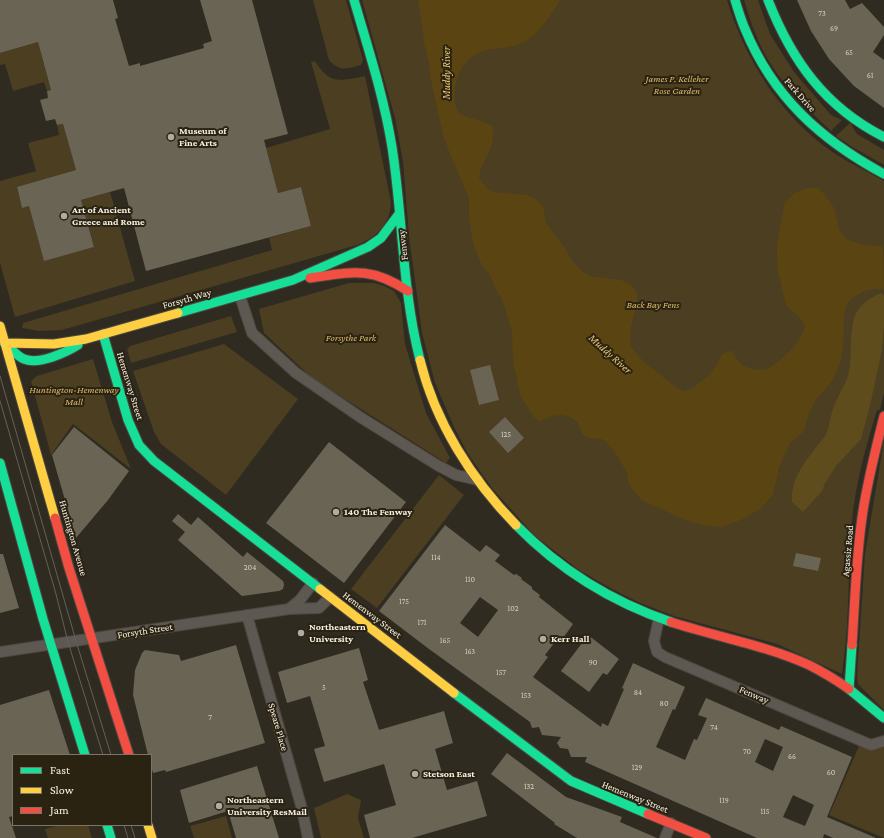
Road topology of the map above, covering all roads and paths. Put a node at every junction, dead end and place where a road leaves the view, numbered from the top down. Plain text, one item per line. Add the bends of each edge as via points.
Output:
1 (354, 0) edge
2 (736, 0) edge
3 (768, 0) edge
4 (884, 137) edge
5 (884, 174) edge
6 (399, 214) junction
7 (294, 280) junction
8 (408, 291) junction
9 (240, 296) junction
10 (0, 326) edge
11 (103, 334) junction
12 (86, 339) junction
13 (3, 342) edge
14 (884, 416) edge
15 (0, 463) edge
16 (478, 480) junction
17 (313, 583) junction
18 (330, 597) junction
19 (290, 609) junction
20 (247, 615) junction
21 (659, 618) junction
22 (92, 639) junction
23 (51, 645) junction
24 (0, 652) edge
25 (849, 689) junction
26 (884, 718) edge
27 (884, 741) edge
28 (85, 754) edge
29 (129, 754) edge
30 (671, 823) junction
31 (107, 826) edge
32 (148, 826) edge
33 (111, 838) edge
34 (152, 838) edge
35 (308, 838) edge
36 (665, 838) edge
37 (706, 838) edge

1 - 6 main road, Fenway via 386,114
2 - 5 main road, Park Drive via 752,46 789,102 828,140
3 - 4 main road, Park Drive via 789,46 813,83 850,117
6 - 7 main road, Forsyth Way via 381,238 368,247
6 - 8 main road, Fenway
7 - 8 main road, Forsyth Way via 370,274 386,278
7 - 9 main road, Forsyth Way
8 - 16 main road, Fenway via 411,324 430,393 454,443
9 - 11 main road, Forsyth Way
9 - 16 street via 252,333 296,373 437,465 456,475
10 - 13 main road, Huntington Avenue
11 - 12 main road, Forsyth Way
11 - 17 main road, Hemenway Street via 128,420 139,445 154,461
12 - 13 main road, Forsyth Way via 54,344
12 - 13 main road, Forsyth Way via 61,354 34,360 22,358
13 - 22 main road, Huntington Avenue
14 - 25 main road, Agassiz Road via 863,512
15 - 23 main road
16 - 21 main road, Fenway via 518,529 562,566 610,596
17 - 18 main road, Hemenway Street
17 - 19 street
18 - 19 street, Forsyth Street via 319,608
18 - 30 main road, Hemenway Street via 571,781
19 - 20 street, Forsyth Street
20 - 22 street, Forsyth Street
20 - 35 street, Speare Place
21 - 25 main road, Fenway via 787,655
21 - 27 street, Fenway via 654,641 657,652 665,657 871,745
22 - 23 street, Forsyth Street
22 - 29 main road, Huntington Avenue
23 - 24 street, Forsyth Street
23 - 28 main road
25 - 26 main road, Fenway
30 - 36 street
30 - 37 main road, Hemenway Street
31 - 33 main road
32 - 34 main road

